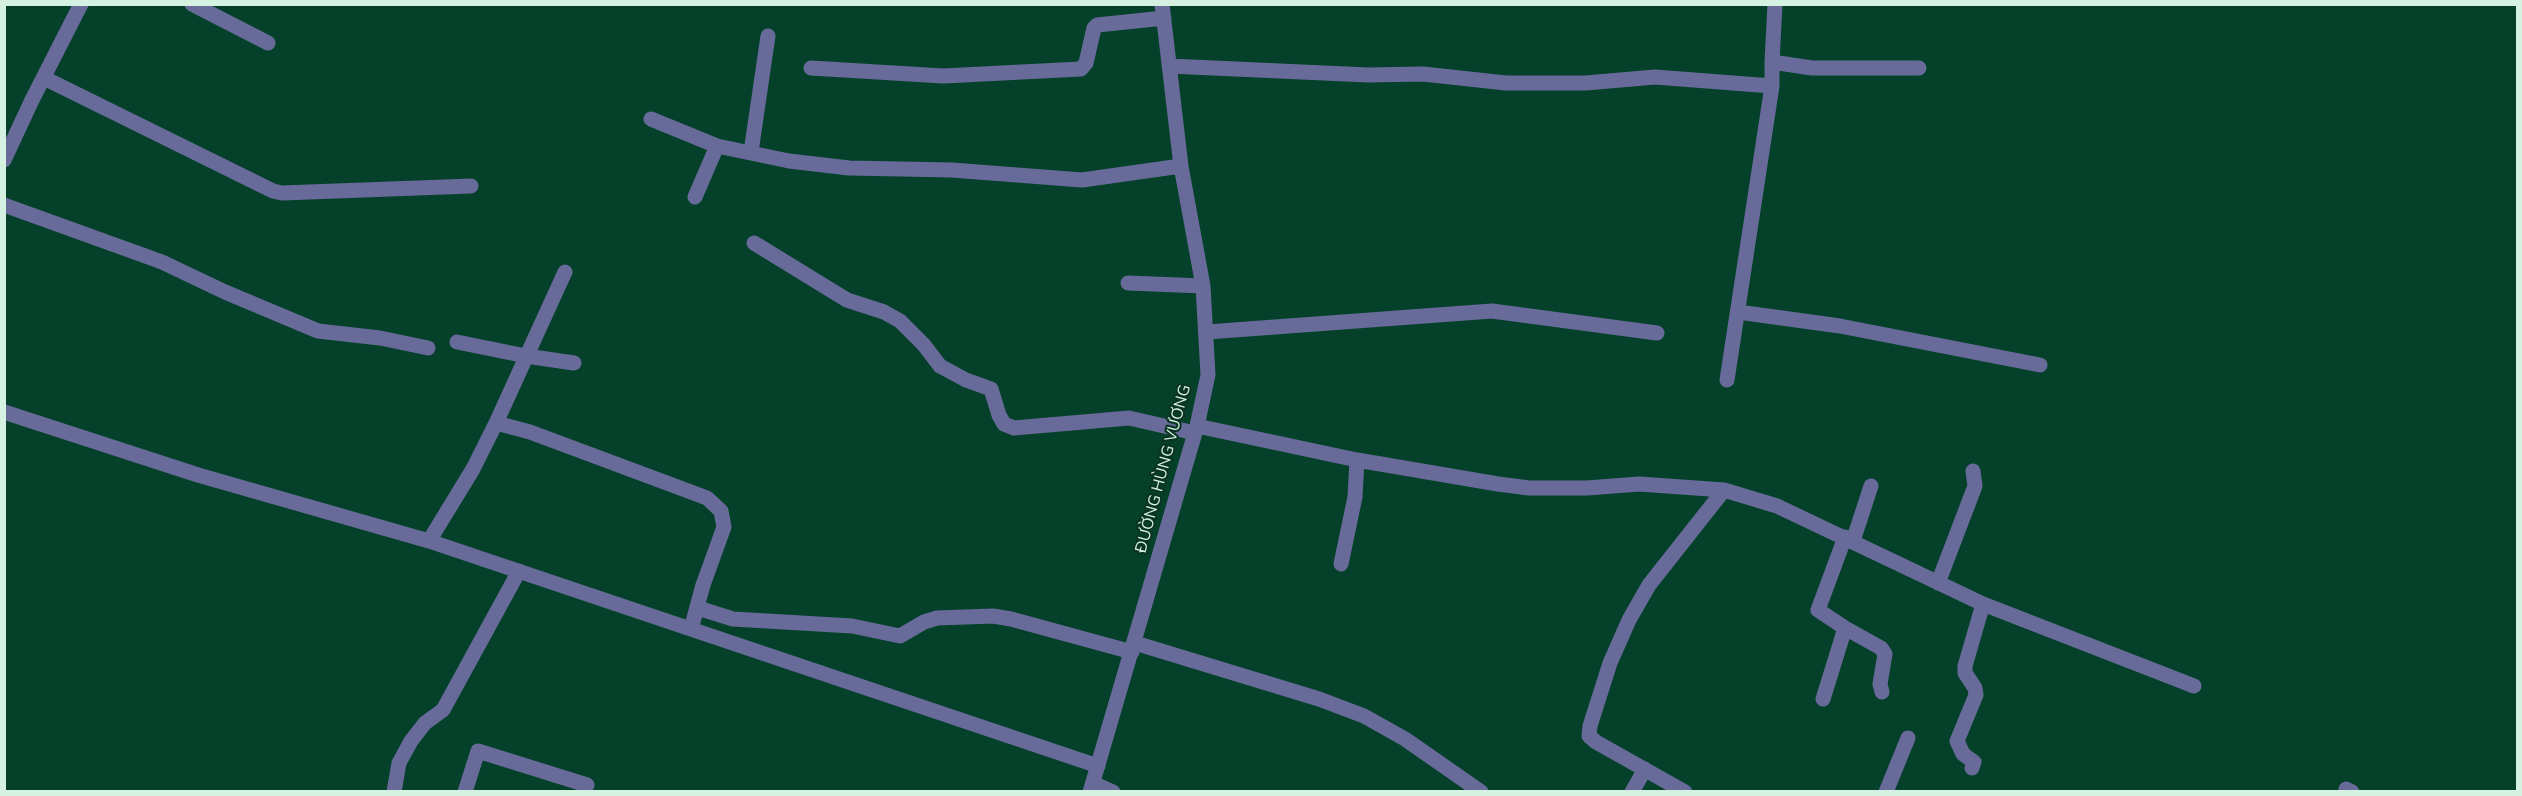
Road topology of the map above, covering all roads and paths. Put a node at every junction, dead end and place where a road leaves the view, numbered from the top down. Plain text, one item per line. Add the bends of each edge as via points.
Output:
1 (81, 4) edge
2 (192, 4) edge
3 (1775, 4) edge
4 (1163, 11) edge
5 (768, 36) dead end
6 (268, 43) dead end
7 (1772, 62) junction
8 (1169, 66) junction
9 (811, 68) dead end
10 (1919, 68) dead end
11 (44, 78) junction
12 (1772, 86) junction
13 (651, 119) dead end
14 (717, 146) junction
15 (751, 152) junction
16 (4, 160) edge
17 (1181, 166) junction
18 (471, 186) dead end
19 (695, 197) dead end
20 (4, 205) edge
21 (754, 243) dead end
22 (565, 272) dead end
23 (1128, 283) dead end
24 (1203, 286) junction
25 (1738, 312) junction
26 (1207, 332) junction
27 (1657, 333) dead end
28 (457, 342) dead end
29 (428, 348) dead end
30 (526, 356) junction
31 (574, 363) dead end
32 (2040, 365) dead end
33 (1727, 380) dead end
34 (4, 412) edge
35 (496, 423) junction
36 (1196, 429) junction
37 (1357, 460) junction
38 (1973, 471) dead end
39 (1871, 486) dead end
40 (1724, 490) junction
41 (1849, 539) junction
42 (429, 541) junction
43 (1341, 564) dead end
44 (519, 572) junction
45 (1938, 583) junction
46 (1983, 604) junction
47 (698, 608) junction
48 (1845, 628) junction
49 (691, 629) junction
50 (1133, 648) junction
51 (2193, 687) dead end
52 (1882, 692) dead end
53 (1823, 699) dead end
54 (1908, 738) dead end
55 (1098, 766) junction
56 (1972, 768) dead end
57 (1645, 769) junction
58 (587, 784) dead end
59 (1092, 788) edge
60 (394, 792) edge
61 (465, 792) edge
62 (1113, 792) edge
63 (1481, 792) edge
64 (1632, 792) edge
65 (1685, 792) edge
66 (1886, 792) edge

1 - 11 street
2 - 6 street
3 - 7 street
4 - 8 street, ĐƯỜNG HÙNG VƯƠNG
4 - 9 street via 1097,25 1081,69 943,76
5 - 15 street
7 - 10 street via 1812,68
7 - 12 street
8 - 12 street via 1423,74 1506,82 1586,83 1655,77
8 - 17 street, ĐƯỜNG HÙNG VƯƠNG
11 - 16 street
11 - 18 street via 273,191
12 - 25 street
13 - 14 street
14 - 15 street
14 - 19 street
15 - 17 street via 849,168 952,170 1082,180
17 - 24 street, ĐƯỜNG HÙNG VƯƠNG
20 - 29 street via 162,262 318,331
21 - 36 street via 847,300 900,321 940,366 991,389 1004,424 1014,428 1129,418
22 - 30 street
23 - 24 street
24 - 26 street, ĐƯỜNG HÙNG VƯƠNG
25 - 32 street via 1840,326
25 - 33 street
26 - 27 street via 1492,311
26 - 36 street, ĐƯỜNG HÙNG VƯƠNG via 1208,375
28 - 30 street
30 - 31 street
30 - 35 street
34 - 42 street via 209,478
35 - 42 street via 473,470
35 - 47 street via 707,498 721,512 724,527
36 - 37 street
36 - 50 street, ĐƯỜNG HÙNG VƯƠNG
37 - 40 street via 1529,488 1639,484
37 - 43 street via 1355,497
38 - 45 street via 1975,486
39 - 41 street
40 - 41 street via 1777,506
40 - 57 street via 1649,585 1629,620 1590,726 1589,736 1596,742
41 - 45 street
41 - 48 street via 1818,610
42 - 44 street
44 - 49 street
44 - 60 street via 443,710 425,723 411,741 399,763
45 - 46 street
46 - 51 street
46 - 56 street via 1965,666 1976,695 1957,741 1963,754 1974,762
47 - 49 street
47 - 50 street via 733,619 852,626 900,636 937,618 993,616
48 - 52 street via 1885,654
48 - 53 street
49 - 55 street
50 - 55 street, ĐƯỜNG HÙNG VƯƠNG
50 - 63 street via 1319,699 1364,716 1405,739
54 - 66 street
55 - 59 street, ĐƯỜNG HÙNG VƯƠNG
57 - 64 street
57 - 65 street
58 - 61 street via 478,751
59 - 62 street

